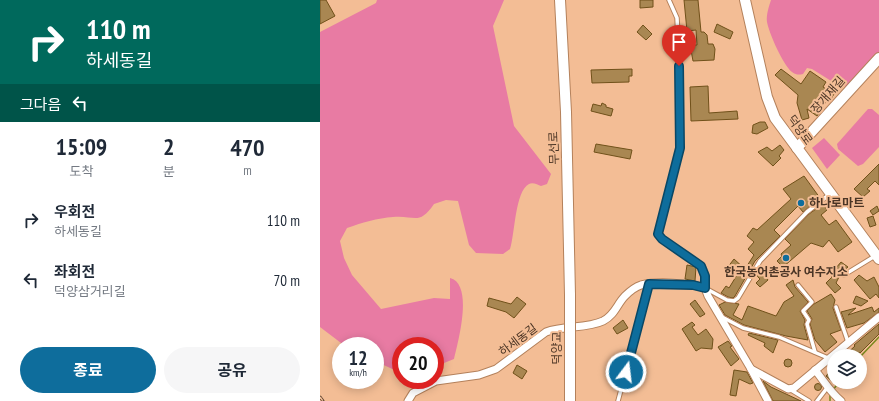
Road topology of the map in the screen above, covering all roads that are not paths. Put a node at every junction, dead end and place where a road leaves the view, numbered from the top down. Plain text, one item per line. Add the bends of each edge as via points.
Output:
1 (560, 0) edge
2 (669, 0) edge
3 (745, 0) edge
4 (879, 58) edge
5 (797, 148) junction
6 (830, 194) junction
7 (878, 257) edge
8 (844, 275) dead end
9 (649, 284) junction
10 (798, 285) dead end
11 (705, 288) junction
12 (570, 295) joint
13 (836, 307) dead end
14 (720, 315) junction
15 (879, 317) edge
16 (848, 342) junction
17 (839, 349) edge
18 (815, 352) junction
19 (827, 358) edge
20 (827, 359) edge
21 (751, 369) junction
22 (815, 370) junction
23 (790, 389) junction
24 (830, 391) junction
25 (408, 401) edge
26 (570, 401) edge
27 (618, 401) edge
28 (768, 401) edge
29 (809, 401) edge
30 (817, 401) edge
31 (841, 401) edge

1 - 12 street, 무선로
2 - 11 lane via 676,18 680,142 658,234 701,266 705,276
3 - 5 street, 덕양로 via 770,106
4 - 5 street, 장개재길
5 - 6 street, 덕양로
6 - 7 street, 덕양로
6 - 11 lane, 하세동길 via 808,212 760,261 735,300 727,300
7 - 8 lane, 덕양로
9 - 11 street, 하세동길 via 693,285
9 - 25 street, 하세동길 via 631,291 622,299 615,312 603,321 546,332 496,369 479,375 436,381 413,392
9 - 27 lane
10 - 18 lane via 812,302 803,311 808,320
11 - 14 street
12 - 26 street, 덕양교, bridge
13 - 16 lane
14 - 18 lane via 743,328 779,337
14 - 21 street
15 - 16 street
16 - 17 street
18 - 19 lane
20 - 22 street
21 - 23 street
21 - 28 street
22 - 23 street
22 - 24 street
23 - 29 lane
24 - 30 lane
24 - 31 street

